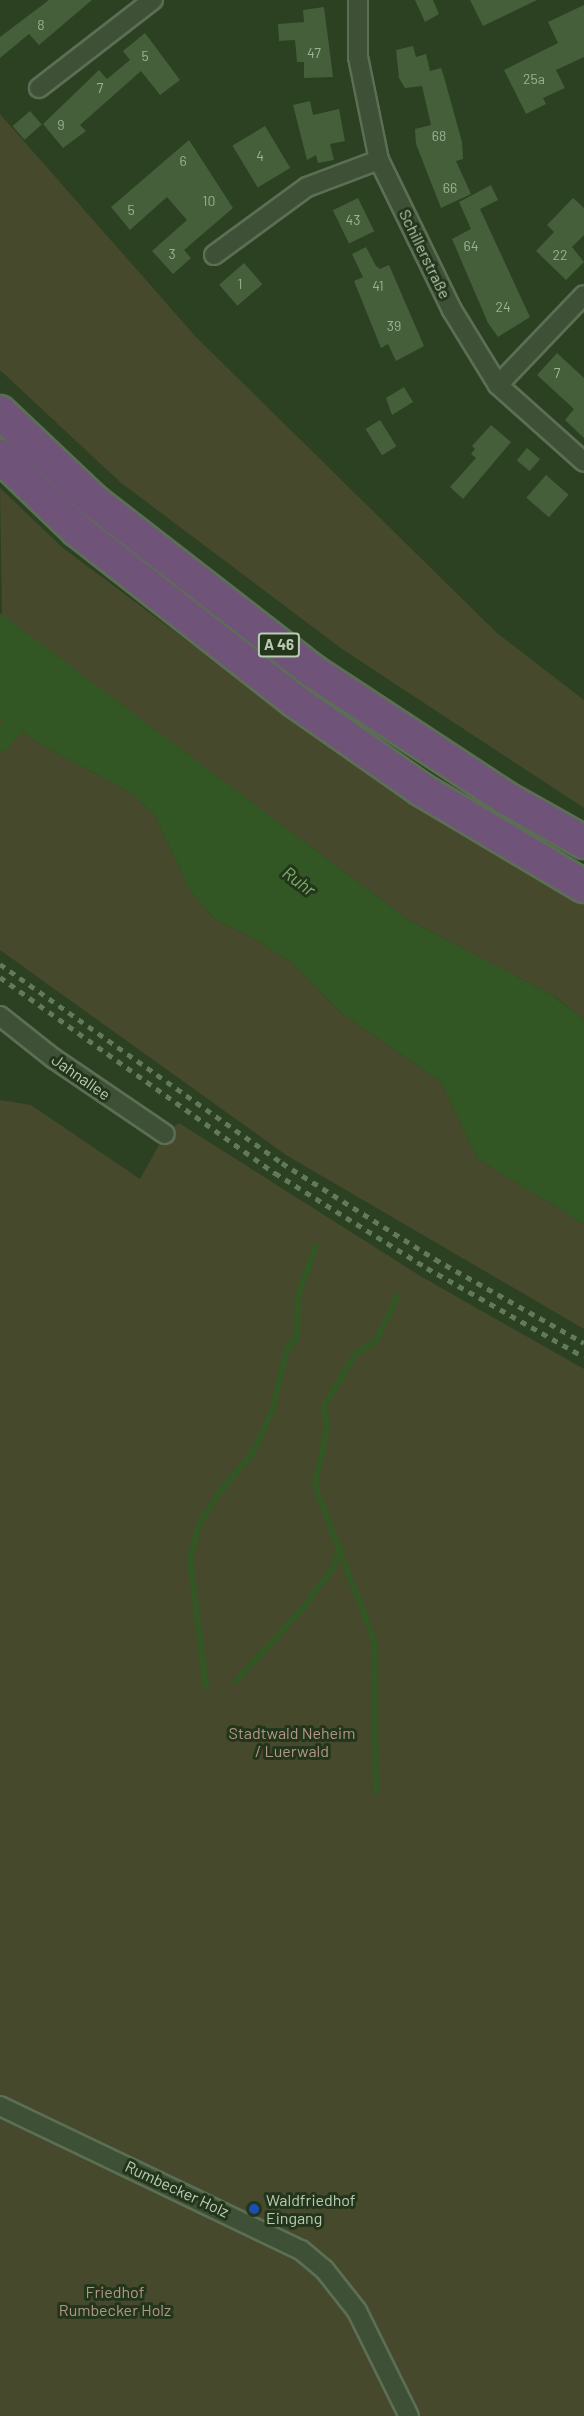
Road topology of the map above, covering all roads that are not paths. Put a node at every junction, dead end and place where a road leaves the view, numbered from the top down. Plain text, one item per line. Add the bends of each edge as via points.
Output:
1 (153, 0) edge
2 (358, 0) edge
3 (39, 88) dead end
4 (379, 160) junction
5 (214, 255) dead end
6 (584, 295) edge
7 (498, 385) junction
8 (0, 412) edge
9 (0, 456) edge
10 (584, 462) edge
11 (584, 842) edge
12 (584, 886) edge
13 (0, 1016) edge
14 (165, 1134) dead end
15 (0, 2106) edge
16 (409, 2416) edge

1 - 3 street
2 - 4 street, Schillerstraße via 358,57
4 - 5 street via 307,187
4 - 7 street, Schillerstraße via 452,310
6 - 7 street
7 - 10 street, Schillerstraße
8 - 11 highway, A 46 via 95,502 314,672 485,785
9 - 12 highway, A 46 via 77,530 295,701 422,790
13 - 14 street, Jahnallee via 53,1058
15 - 16 street, Rumbecker Holz via 301,2250 324,2269 357,2311

